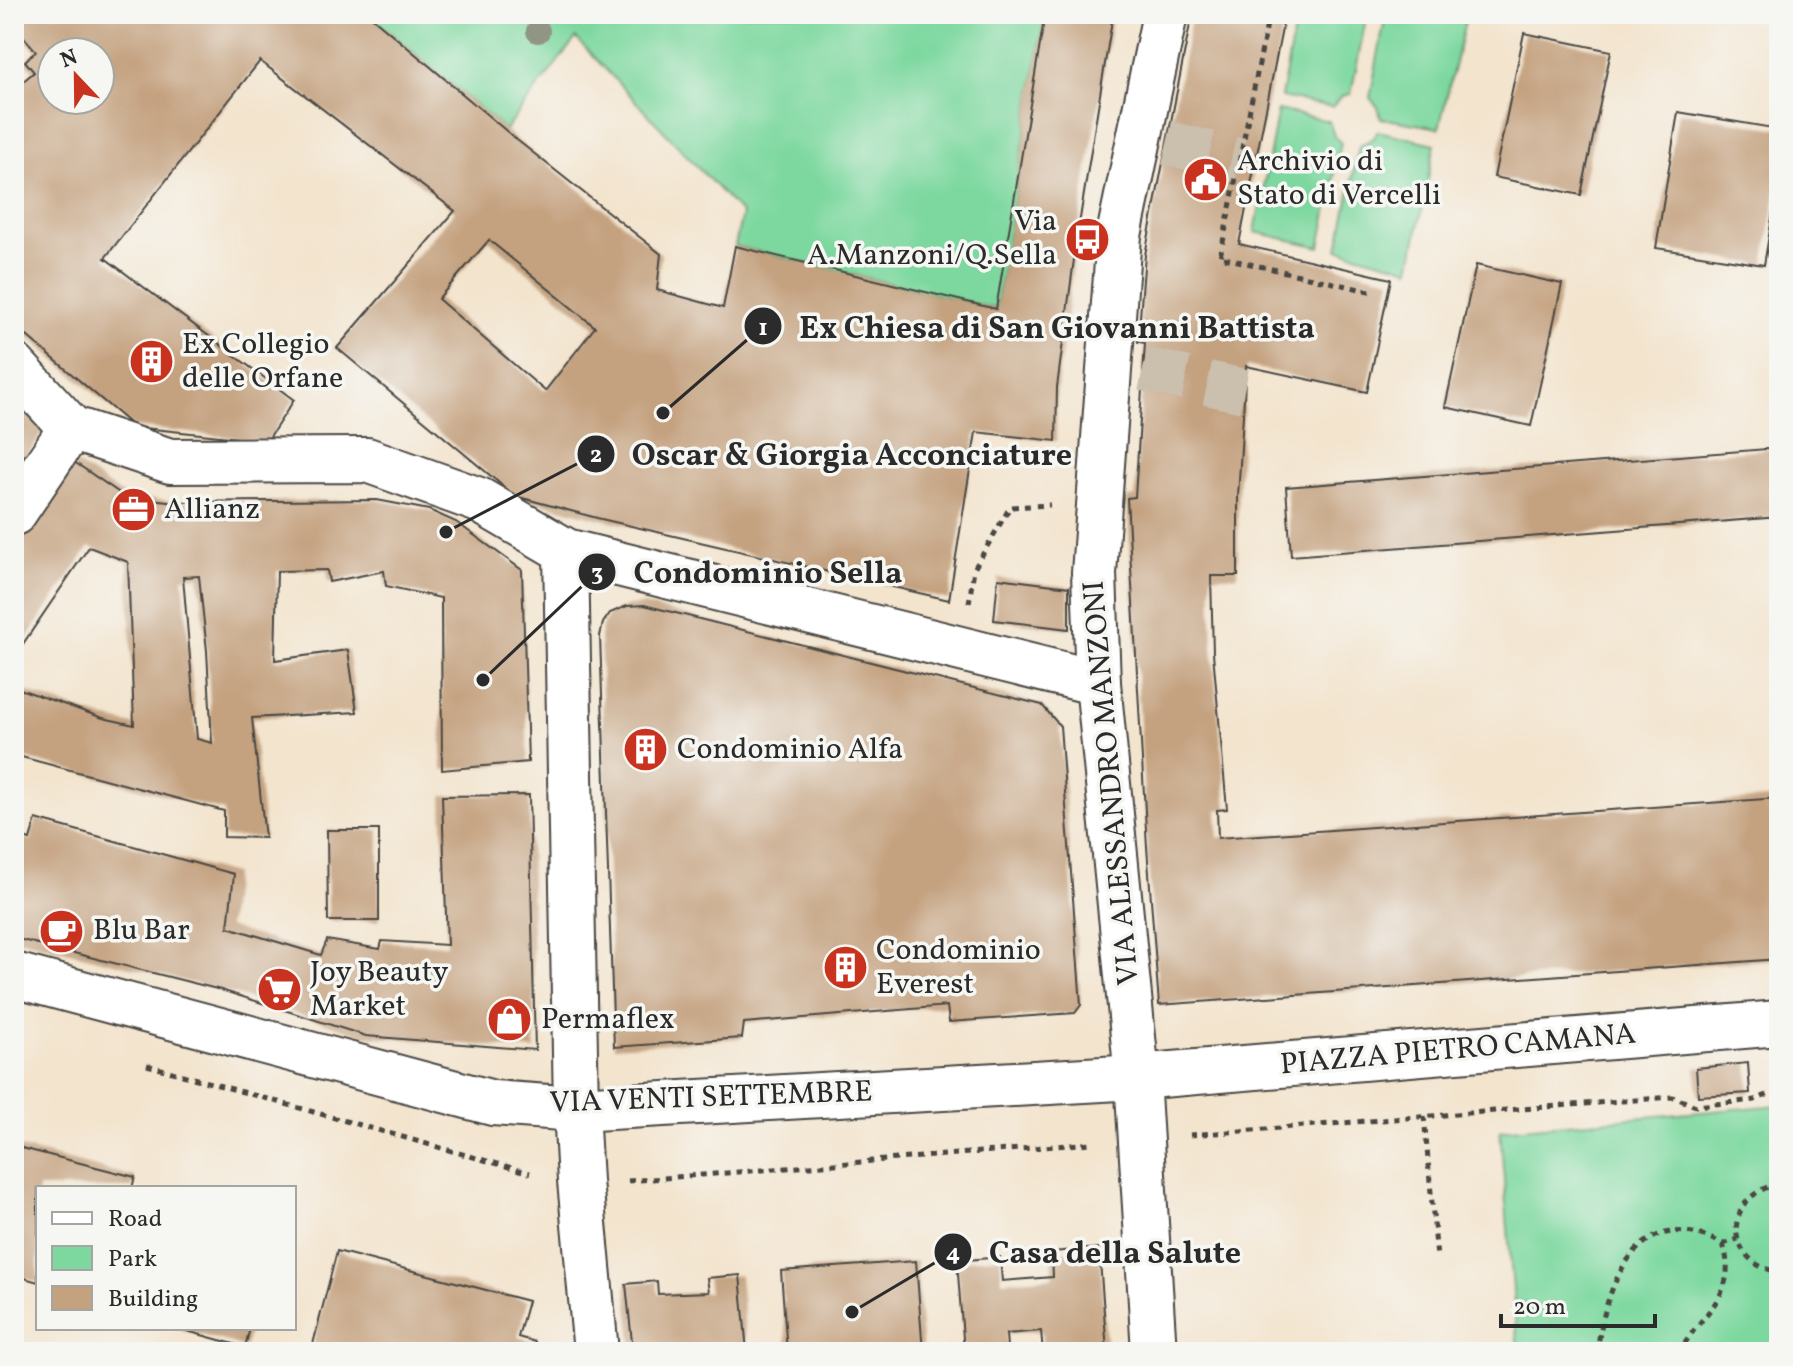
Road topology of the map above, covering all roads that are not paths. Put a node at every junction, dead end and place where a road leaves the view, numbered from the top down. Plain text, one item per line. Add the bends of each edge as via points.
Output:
1 (1165, 14) edge
2 (14, 366) edge
3 (71, 428) junction
4 (14, 513) edge
5 (566, 551) junction
6 (1098, 683) junction
7 (14, 975) edge
8 (1779, 1023) edge
9 (1137, 1077) junction
10 (576, 1109) junction
11 (596, 1352) edge
12 (1154, 1352) edge

1 - 6 street, VIA ALESSANDRO MANZONI via 1153,140 1119,235 1126,367 1094,573
2 - 3 street
3 - 4 street
3 - 5 street via 170,461 367,460 479,500
5 - 6 street
5 - 10 street
6 - 9 street, VIA ALESSANDRO MANZONI
7 - 10 street, VIA VENTI SETTEMBRE via 493,1103
8 - 9 street, PIAZZA PIETRO CAMANA
9 - 10 street, VIA VENTI SETTEMBRE
9 - 12 street, VIA ALESSANDRO MANZONI
10 - 11 street

